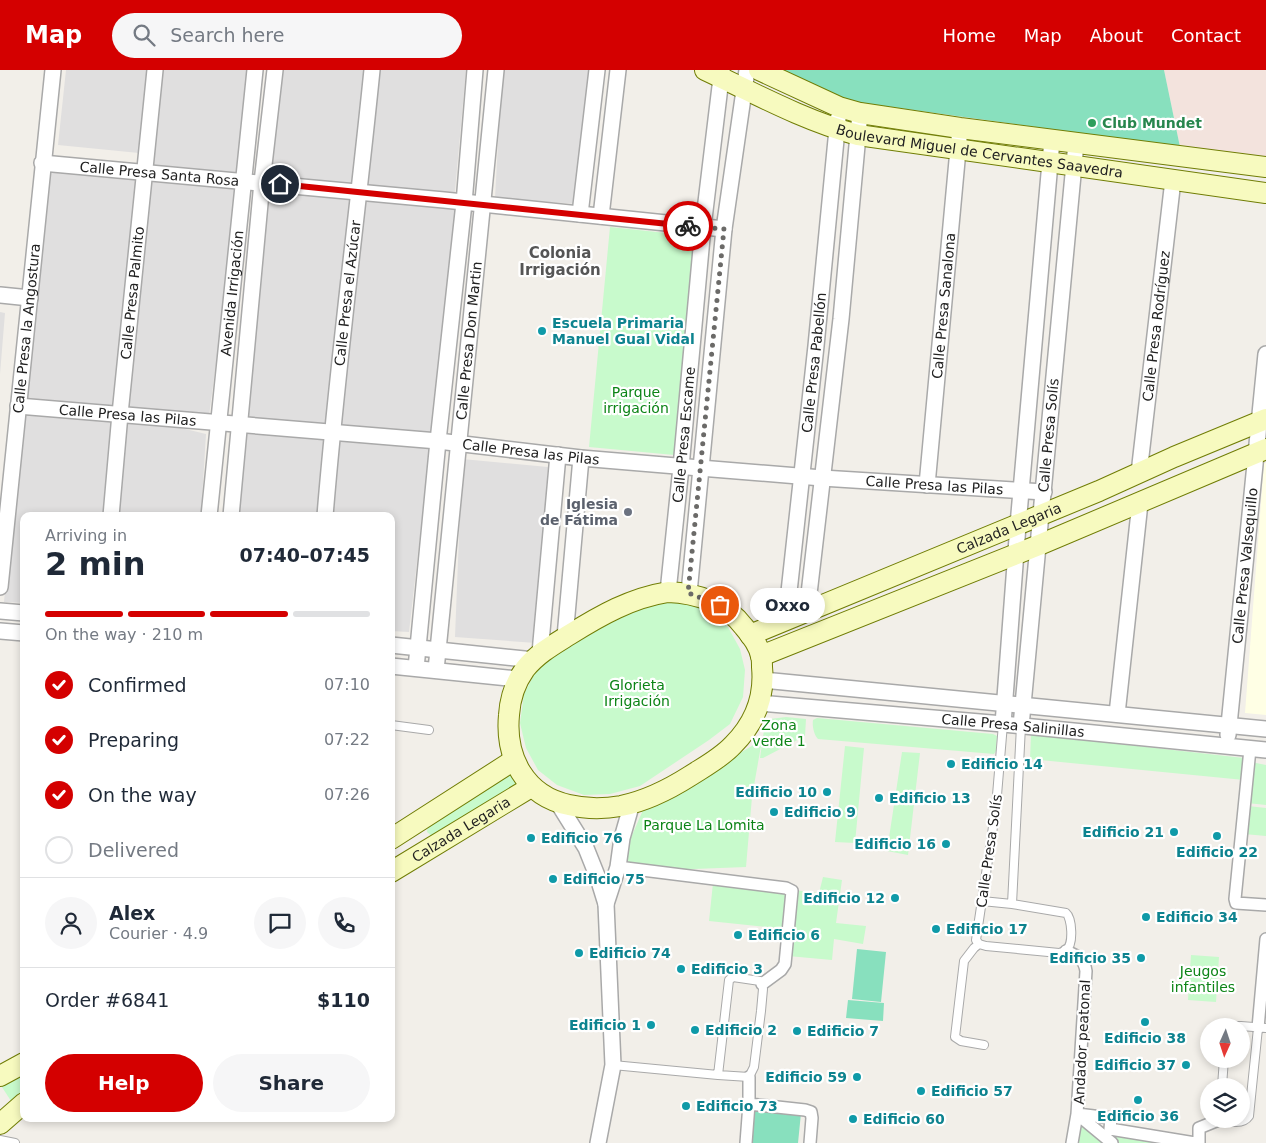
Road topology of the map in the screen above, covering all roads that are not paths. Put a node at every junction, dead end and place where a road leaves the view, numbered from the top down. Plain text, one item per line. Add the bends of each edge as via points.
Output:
1 (53, 70) edge
2 (155, 70) edge
3 (255, 70) edge
4 (275, 70) edge
5 (372, 70) edge
6 (475, 70) edge
7 (496, 70) edge
8 (597, 70) edge
9 (618, 70) edge
10 (759, 70) edge
11 (716, 73) edge
12 (745, 79) edge
13 (839, 107) junction
14 (860, 113) junction
15 (960, 128) junction
16 (837, 130) junction
17 (858, 135) junction
18 (1052, 140) junction
19 (1076, 143) junction
20 (958, 150) junction
21 (42, 162) junction
22 (1049, 162) junction
23 (1074, 165) junction
24 (1266, 167) edge
25 (145, 172) junction
26 (1173, 180) junction
27 (243, 182) junction
28 (262, 182) junction
29 (360, 192) junction
30 (1266, 192) edge
31 (464, 203) junction
32 (482, 204) junction
33 (580, 214) junction
34 (601, 216) junction
35 (703, 227) junction
36 (724, 229) junction
37 (0, 295) edge
38 (30, 298) junction
39 (1266, 354) edge
40 (18, 406) junction
41 (120, 414) junction
42 (1262, 421) edge
43 (218, 422) junction
44 (238, 424) junction
45 (332, 432) junction
46 (438, 441) junction
47 (458, 444) junction
48 (1261, 451) edge
49 (558, 455) junction
50 (581, 458) junction
51 (1139, 466) junction
52 (682, 467) junction
53 (700, 468) junction
54 (802, 477) junction
55 (822, 478) junction
56 (927, 485) junction
57 (1021, 491) junction
58 (1044, 492) junction
59 (1140, 503) junction
60 (111, 512) edge
61 (208, 512) edge
62 (231, 512) edge
63 (324, 512) edge
64 (1042, 515) junction
65 (1018, 525) junction
66 (1039, 545) junction
67 (1016, 554) junction
68 (0, 587) edge
69 (668, 592) junction
70 (688, 593) junction
71 (807, 610) junction
72 (0, 611) edge
73 (20, 612) edge
74 (786, 619) junction
75 (0, 631) edge
76 (20, 633) edge
77 (750, 635) junction
78 (564, 638) junction
79 (395, 645) edge
80 (419, 647) junction
81 (439, 649) junction
82 (762, 656) junction
83 (537, 657) junction
84 (395, 666) edge
85 (416, 668) junction
86 (436, 670) junction
87 (518, 679) junction
88 (764, 680) junction
89 (760, 703) junction
90 (1004, 704) junction
91 (1022, 706) junction
92 (1117, 714) junction
93 (1003, 724) junction
94 (395, 726) edge
95 (1021, 726) junction
96 (1228, 727) junction
97 (429, 730) dead end
98 (1266, 730) edge
99 (1227, 747) junction
100 (1250, 749) junction
101 (1266, 750) edge
102 (514, 760) junction
103 (531, 787) junction
104 (558, 803) junction
105 (632, 803) junction
106 (395, 837) edge
107 (395, 840) edge
108 (414, 858) junction
109 (618, 867) junction
110 (395, 870) edge
111 (982, 901) junction
112 (606, 904) junction
113 (1012, 904) junction
114 (1266, 905) edge
115 (1266, 939) edge
116 (979, 944) junction
117 (1066, 951) junction
118 (762, 984) junction
119 (1262, 1028) edge
120 (984, 1046) dead end
121 (20, 1065) edge
122 (612, 1065) junction
123 (0, 1076) edge
124 (718, 1076) junction
125 (749, 1077) junction
126 (749, 1104) junction
127 (20, 1106) edge
128 (1250, 1109) edge
129 (1078, 1114) junction
130 (0, 1124) edge
131 (1200, 1128) edge
132 (0, 1140) edge
133 (15, 1143) edge
134 (598, 1143) edge
135 (746, 1143) edge
136 (810, 1143) edge
137 (1072, 1143) edge
138 (1112, 1143) edge
139 (1195, 1143) edge
140 (1199, 1143) edge

1 - 21 street, Calle Presa la Angostura
2 - 25 street, Calle Presa Palmito
3 - 27 street, Avenida Irrigación
4 - 28 street, Avenida Irrigación
5 - 29 street, Calle Presa el Azúcar
6 - 31 street, Calle Presa Don Martin
7 - 32 street, Calle Presa Don Martin
8 - 33 street
9 - 34 street
10 - 13 main road, Boulevard Miguel de Cervantes Saavedra
11 - 12 main road, Boulevard Miguel de Cervantes Saavedra
11 - 35 street, Calle Presa Escame
12 - 16 main road, Boulevard Miguel de Cervantes Saavedra
12 - 36 street, Calle Presa Escame
13 - 14 main road, Boulevard Miguel de Cervantes Saavedra
13 - 16 street, Calle Presa Pabellón
14 - 15 main road, Boulevard Miguel de Cervantes Saavedra
14 - 17 street, Calle Presa Pabellón
15 - 18 main road, Boulevard Miguel de Cervantes Saavedra
15 - 20 street, Calle Presa Sanalona
16 - 17 main road, Boulevard Miguel de Cervantes Saavedra
16 - 54 street, Calle Presa Pabellón
17 - 20 main road, Boulevard Miguel de Cervantes Saavedra
17 - 55 street, Calle Presa Pabellón
18 - 19 main road, Boulevard Miguel de Cervantes Saavedra
18 - 22 street, Calle Presa Solís
19 - 23 street, Calle Presa Solís
19 - 24 main road, Boulevard Miguel de Cervantes Saavedra
20 - 22 main road, Boulevard Miguel de Cervantes Saavedra
20 - 56 street, Calle Presa Sanalona
21 - 25 street, Calle Presa Santa Rosa
21 - 38 street, Calle Presa la Angostura
22 - 23 main road, Boulevard Miguel de Cervantes Saavedra
22 - 57 street, Calle Presa Solís
23 - 26 main road, Boulevard Miguel de Cervantes Saavedra
23 - 58 street, Calle Presa Solís
25 - 27 street, Calle Presa Santa Rosa
25 - 41 street, Calle Presa Palmito
26 - 30 main road, Boulevard Miguel de Cervantes Saavedra
26 - 51 street, Calle Presa Rodríguez
27 - 28 street, Calle Presa Santa Rosa
27 - 43 street, Avenida Irrigación
28 - 29 street, Calle Presa Santa Rosa
28 - 44 street, Avenida Irrigación
29 - 31 street, Calle Presa Santa Rosa
29 - 45 street, Calle Presa el Azúcar
31 - 32 street, Calle Presa Santa Rosa
31 - 46 street, Calle Presa Don Martin
32 - 33 street, Calle Presa Santa Rosa
32 - 47 street, Calle Presa Don Martin
33 - 34 street, Calle Presa Santa Rosa
34 - 35 street, Calle Presa Santa Rosa
35 - 36 street, Calle Presa Santa Rosa
35 - 52 street, Calle Presa Escame
36 - 53 street, Calle Presa Escame
37 - 38 street
38 - 40 street, Calle Presa la Angostura
39 - 42 street, Calle Presa Valsequillo
40 - 41 street, Calle Presa las Pilas
40 - 68 street, Calle Presa la Angostura
41 - 43 street, Calle Presa las Pilas
41 - 60 street, Calle Presa Palmito
42 - 48 street, Calle Presa Valsequillo
42 - 51 main road, Calzada Legaria
43 - 44 street, Calle Presa las Pilas
43 - 61 street, Avenida Irrigación
44 - 45 street, Calle Presa las Pilas
44 - 62 street, Avenida Irrigación
45 - 46 street, Calle Presa las Pilas
45 - 63 street, Calle Presa el Azúcar
46 - 47 street, Calle Presa las Pilas
46 - 80 street, Calle Presa Don Martin
47 - 49 street, Calle Presa las Pilas
47 - 81 street, Calle Presa Don Martin
48 - 59 main road, Calzada Legaria
48 - 96 street, Calle Presa Valsequillo
49 - 50 street, Calle Presa las Pilas
49 - 83 street
50 - 52 street, Calle Presa las Pilas
50 - 78 street
51 - 64 main road, Calzada Legaria
52 - 53 street, Calle Presa las Pilas
52 - 69 street, Calle Presa Escame
53 - 54 street, Calle Presa las Pilas
53 - 70 street, Calle Presa Escame
54 - 55 street, Calle Presa las Pilas
54 - 74 street, Calle Presa Pabellón
55 - 56 street, Calle Presa las Pilas
55 - 71 street, Calle Presa Pabellón
56 - 57 street, Calle Presa las Pilas
57 - 58 street, Calle Presa las Pilas
57 - 65 street, Calle Presa Solís
58 - 64 street, Calle Presa Solís
59 - 66 main road, Calzada Legaria
59 - 92 street
64 - 65 main road, Calzada Legaria
64 - 66 street, Calle Presa Solís
65 - 67 street, Calle Presa Solís
65 - 71 main road, Calzada Legaria
66 - 67 main road, Calzada Legaria
66 - 91 street, Calle Presa Solís
67 - 82 main road, Calzada Legaria
67 - 90 street, Calle Presa Solís
69 - 70 main road
69 - 78 main road via 625,603
70 - 77 main road via 720,605
71 - 74 main road, Calzada Legaria
72 - 73 street
74 - 77 main road, Calzada Legaria
75 - 76 street
77 - 82 main road
78 - 83 main road
79 - 80 street
80 - 81 street
80 - 85 street, Calle Presa Don Martin
81 - 83 street
81 - 86 street, Calle Presa Don Martin
82 - 88 main road
83 - 87 main road
84 - 85 street
85 - 86 street
86 - 87 street
87 - 102 main road via 508,720
88 - 89 main road
88 - 90 street, Calle Presa Salinillas
89 - 93 street, Calle Presa Salinillas
89 - 105 main road via 742,734 721,755 674,786
90 - 91 street, Calle Presa Salinillas
90 - 93 street, Calle Presa Solís
91 - 92 street, Calle Presa Salinillas
91 - 95 street, Calle Presa Solís
92 - 96 street, Calle Presa Salinillas
93 - 95 street, Calle Presa Salinillas
93 - 111 lane, Calle Presa Solís via 996,807
94 - 97 lane
95 - 99 street, Calle Presa Salinillas
95 - 113 lane, Calle Presa Solís
96 - 98 street, Calle Presa Salinillas
96 - 99 street, Calle Presa Valsequillo
99 - 100 street, Calle Presa Salinillas
100 - 101 street, Calle Presa Salinillas
100 - 114 street via 1235,899 1236,903
102 - 103 main road
102 - 106 main road, Calzada Legaria
103 - 104 main road
103 - 108 main road, Calzada Legaria
104 - 105 main road via 586,808
104 - 112 street via 586,848
105 - 109 street
107 - 108 main road
108 - 110 main road, Calzada Legaria
109 - 112 street
109 - 118 street via 792,891 785,964
111 - 113 lane
111 - 116 lane, Calle Presa Solís via 976,933
112 - 122 street
113 - 117 lane via 1066,913 1071,921
115 - 119 street
116 - 117 lane via 1058,953
116 - 120 lane via 964,961 955,1037
117 - 129 street, Andador peatonal via 1081,958 1086,971
118 - 124 lane via 733,976 728,980
118 - 125 lane via 754,1067
119 - 128 lane
121 - 123 main road
122 - 124 lane
122 - 134 street
124 - 125 lane
125 - 126 street
126 - 135 street
126 - 136 street via 811,1112
127 - 130 main road
129 - 137 street, Andador peatonal
129 - 138 street
129 - 139 street via 1111,1118 1110,1129
131 - 140 street
132 - 133 lane

